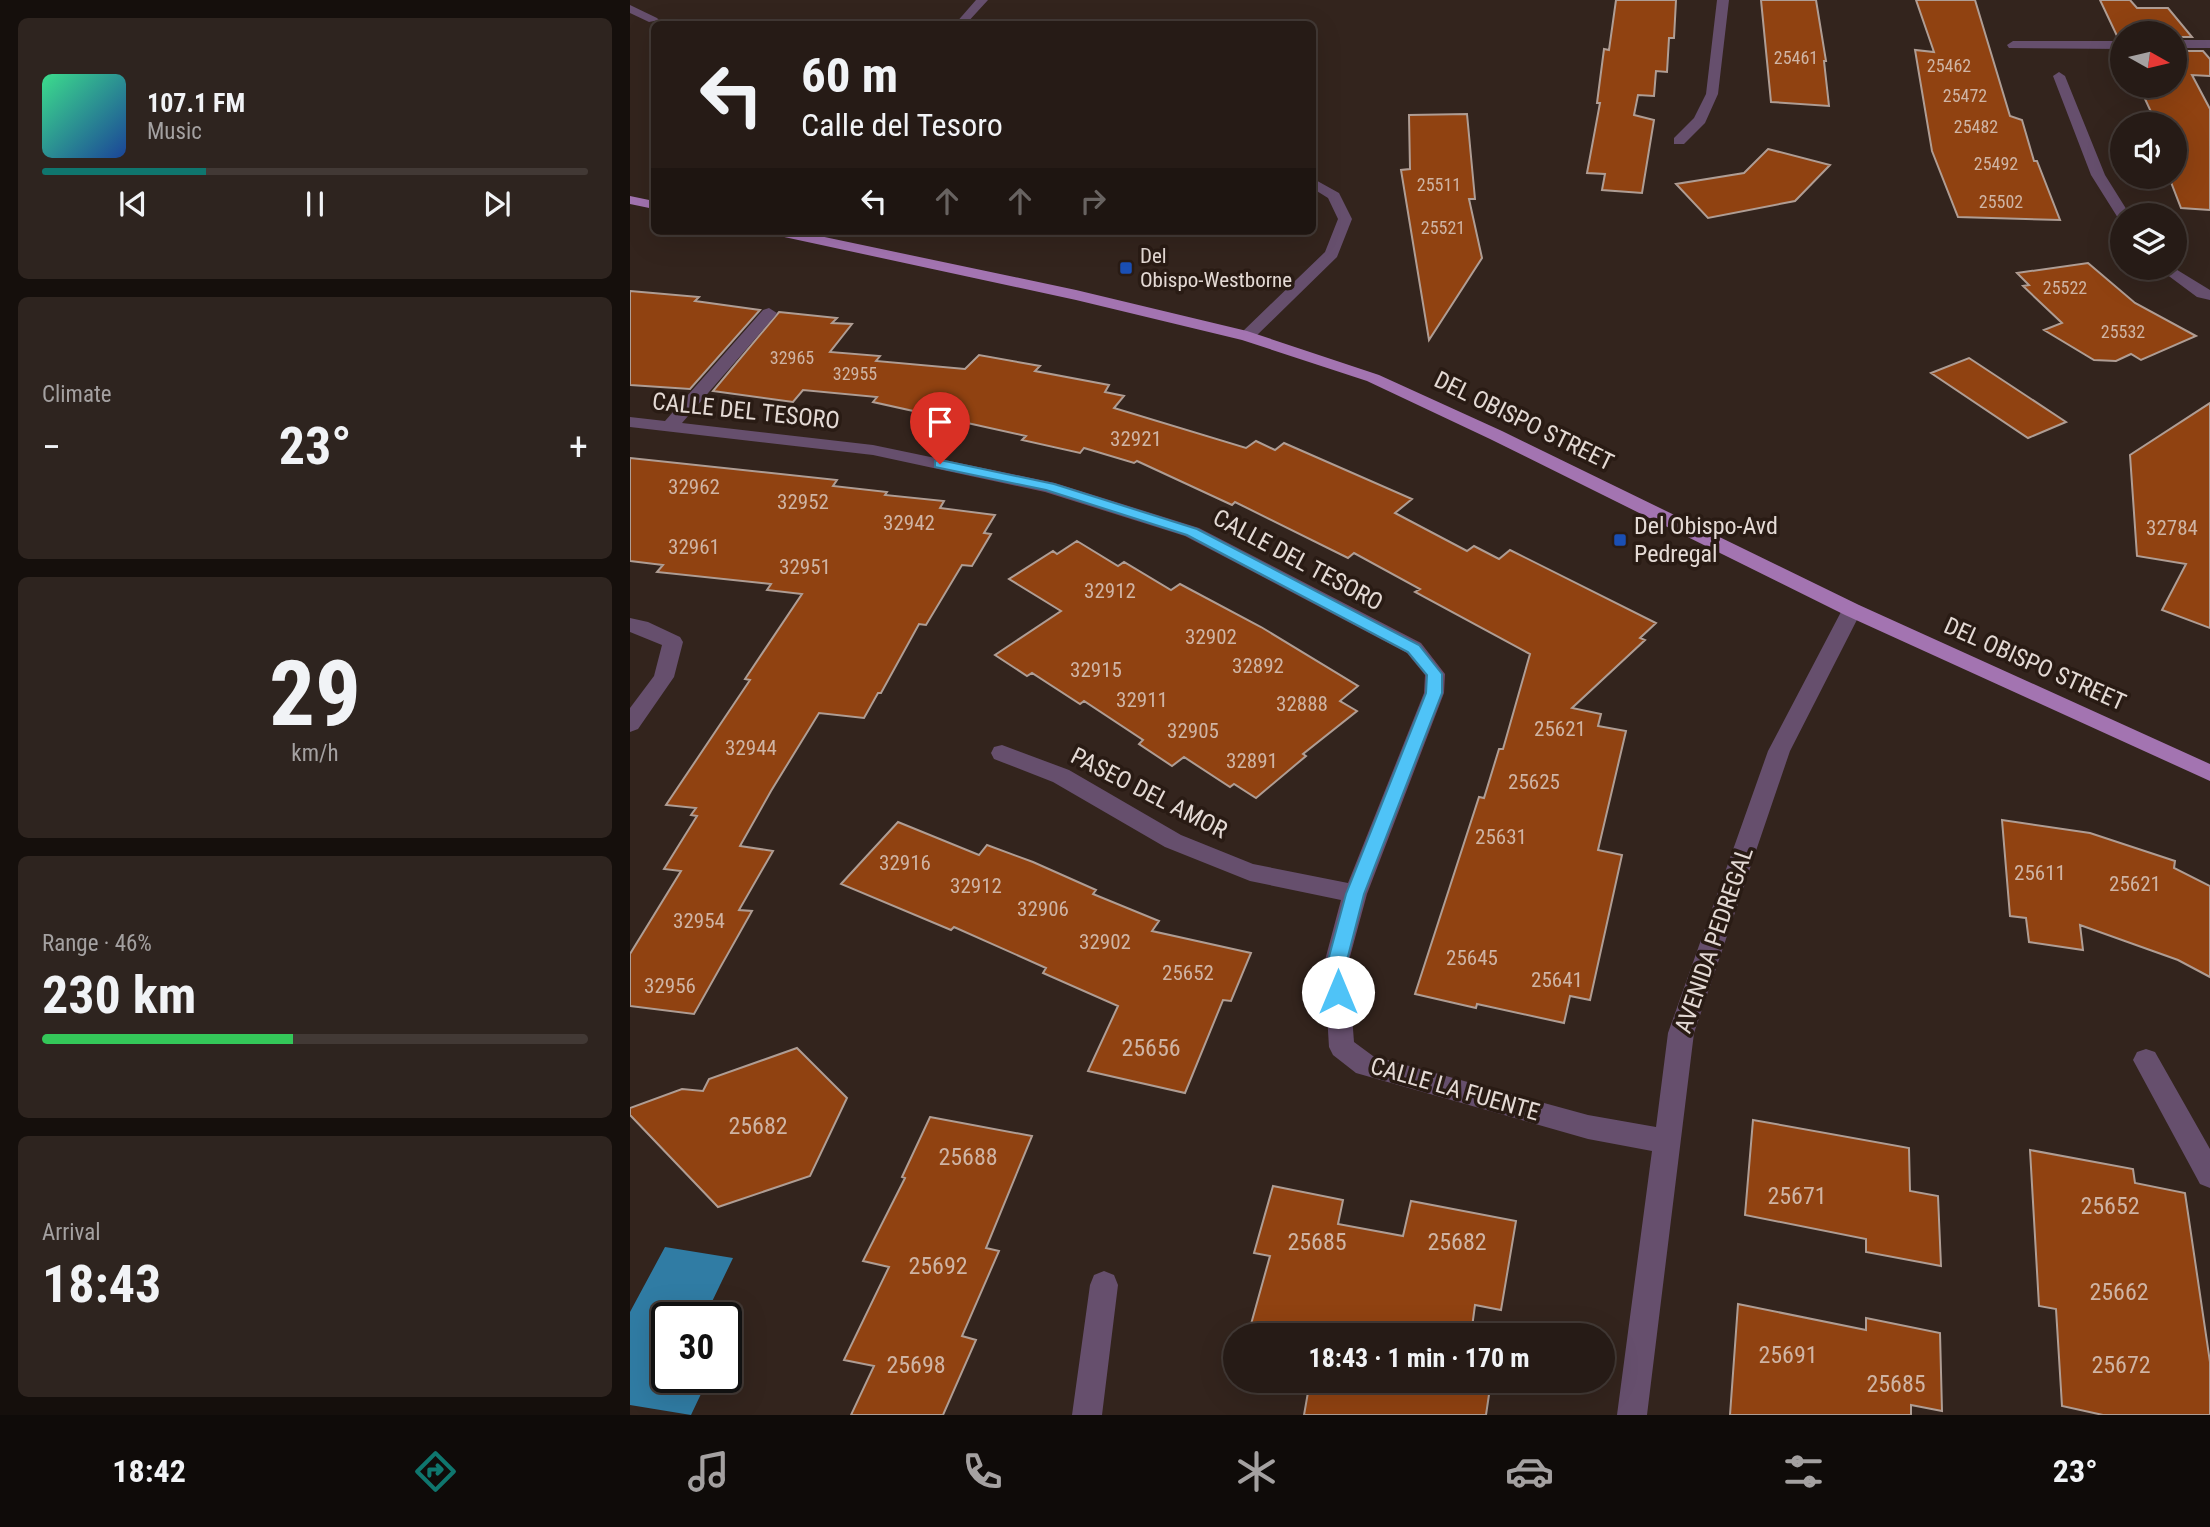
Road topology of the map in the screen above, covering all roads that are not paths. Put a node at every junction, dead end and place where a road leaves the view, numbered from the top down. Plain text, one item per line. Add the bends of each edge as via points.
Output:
1 (982, 0) edge
2 (1723, 0) edge
3 (630, 8) edge
4 (653, 20) dead end
5 (963, 21) edge
6 (2188, 44) edge
7 (2210, 44) edge
8 (2013, 45) dead end
9 (2110, 45) edge
10 (2059, 76) dead end
11 (1679, 141) dead end
12 (1316, 185) edge
13 (630, 200) edge
14 (2116, 203) edge
15 (651, 204) edge
16 (794, 235) edge
17 (2182, 280) edge
18 (2210, 295) edge
19 (769, 313) dead end
20 (1247, 336) junction
21 (630, 422) edge
22 (669, 427) junction
23 (1852, 610) junction
24 (630, 625) edge
25 (1434, 674) joint
26 (630, 724) edge
27 (1002, 753) dead end
28 (2210, 773) edge
29 (1355, 894) junction
30 (2146, 1060) dead end
31 (1667, 1141) junction
32 (2210, 1175) edge
33 (1104, 1285) dead end
34 (1087, 1415) edge
35 (1632, 1415) edge

1 - 5 street
2 - 11 street via 1712,94 1700,120
3 - 4 street
6 - 7 street
8 - 9 street
10 - 14 street via 2098,175
12 - 20 street via 1334,196 1345,219 1332,254
13 - 15 main road
16 - 20 main road, DEL OBISPO STREET
17 - 18 street
19 - 22 street
20 - 23 main road, DEL OBISPO STREET via 1373,378
21 - 22 street, CALLE DEL TESORO
22 - 25 street, CALLE DEL TESORO via 873,450 1049,487 1192,532 1414,648
23 - 28 main road, DEL OBISPO STREET
23 - 31 street, AVENIDA PEDREGAL via 1779,751 1685,1021
24 - 26 street via 673,642 664,677
25 - 29 street, CALLE LA FUENTE via 1434,693
27 - 29 street, PASEO DEL AMOR via 1061,776 1173,841 1237,867
29 - 31 street, CALLE LA FUENTE via 1336,964 1342,1047 1365,1065 1389,1072 1588,1127
30 - 32 street
31 - 35 street, AVENIDA PEDREGAL
33 - 34 street

